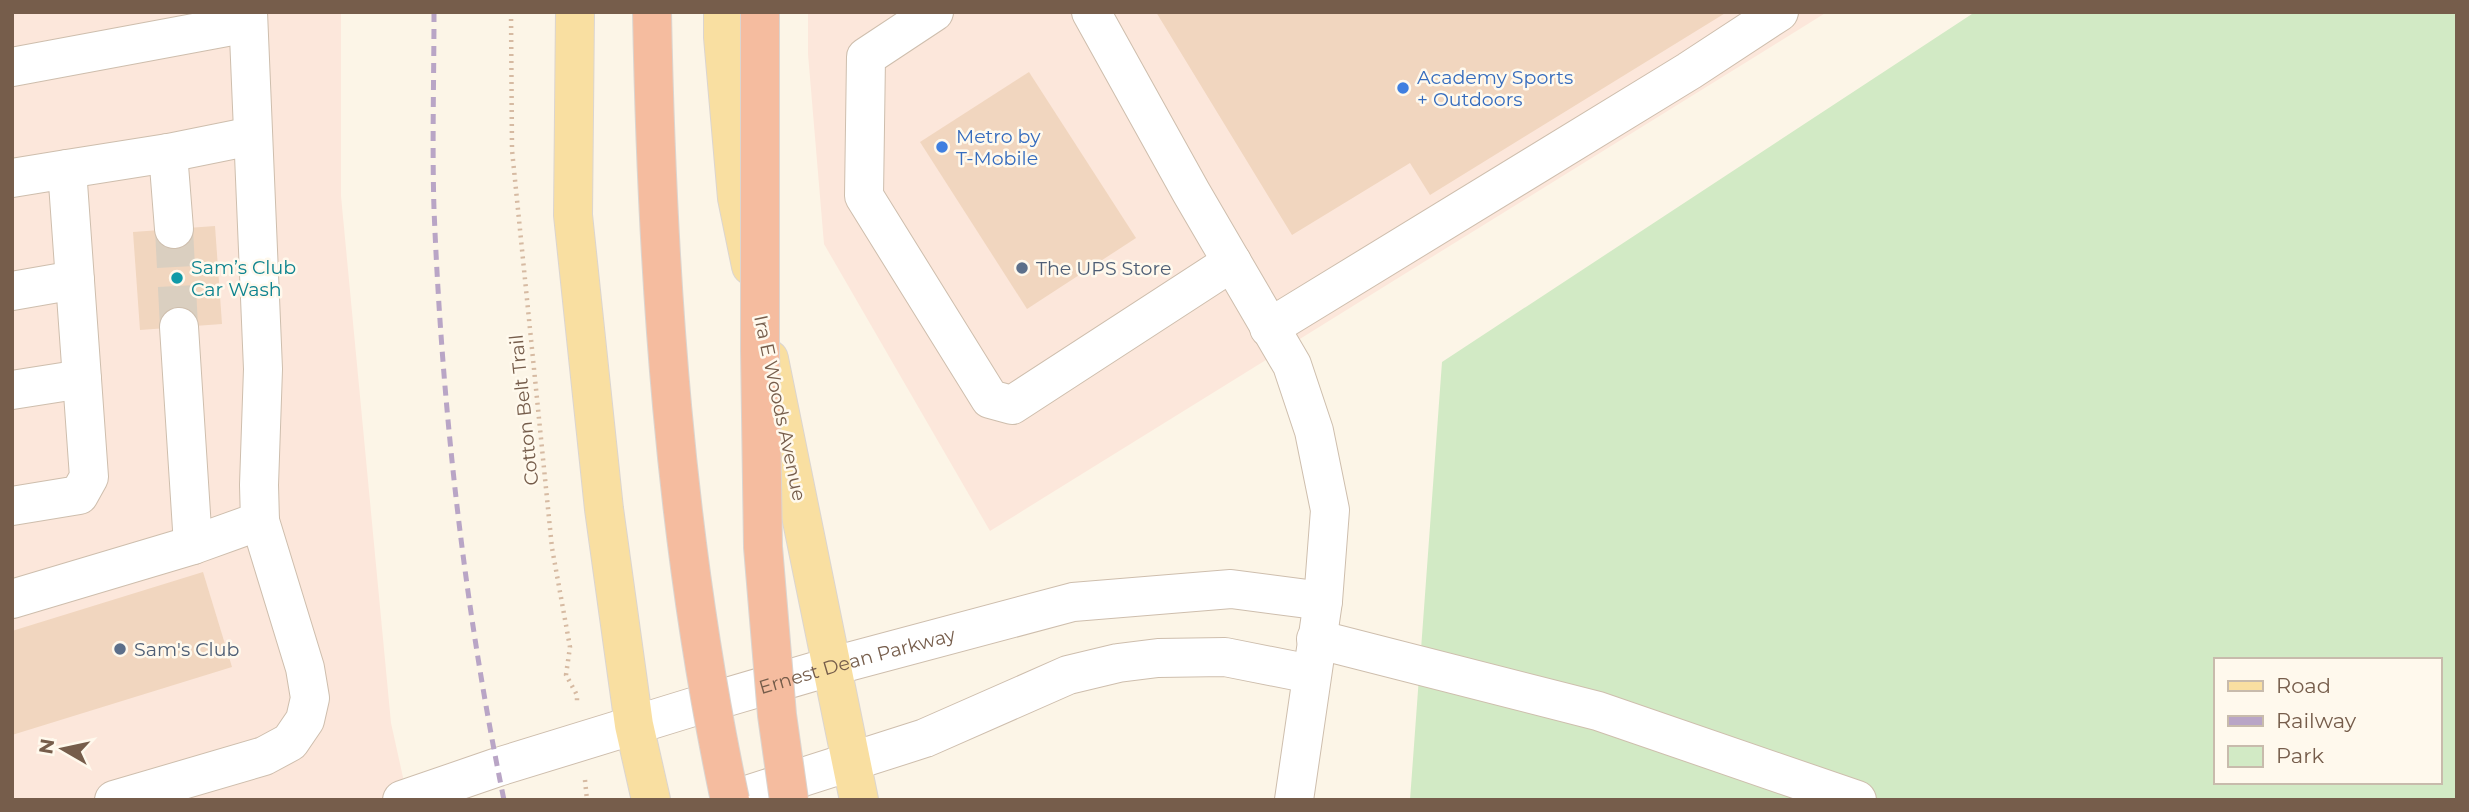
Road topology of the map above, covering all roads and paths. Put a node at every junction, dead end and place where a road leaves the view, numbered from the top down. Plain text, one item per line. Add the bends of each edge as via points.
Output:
1 (511, 12) edge
2 (575, 12) edge
3 (652, 12) edge
4 (723, 12) edge
5 (760, 12) edge
6 (933, 12) edge
7 (1091, 12) edge
8 (1779, 12) edge
9 (248, 18) edge
10 (12, 67) edge
11 (252, 136) junction
12 (169, 153) junction
13 (66, 169) junction
14 (12, 178) edge
15 (174, 229) tunnel mouth
16 (1232, 262) junction
17 (75, 280) junction
18 (12, 291) edge
19 (179, 327) tunnel mouth
20 (1269, 328) junction
21 (82, 379) junction
22 (12, 390) edge
23 (12, 506) edge
24 (260, 521) junction
25 (193, 545) junction
26 (12, 599) edge
27 (1323, 601) junction
28 (1313, 657) junction
29 (833, 666) junction
30 (634, 725) junction
31 (581, 741) junction
32 (852, 762) junction
33 (114, 800) edge
34 (402, 800) edge
35 (587, 800) edge
36 (651, 800) edge
37 (731, 800) edge
38 (789, 800) edge
39 (859, 800) edge
40 (1294, 800) edge
41 (1857, 800) edge

1 - 31 path, Cotton Belt Trail via 512,150 552,548 570,647 566,675 577,695
2 - 30 main road via 573,215 604,509
3 - 37 highway, bridge via 658,193 680,484 704,659
4 - 29 main road, Ira E Woods Avenue via 737,198
5 - 38 highway, bridge via 763,547
6 - 16 street via 866,57 864,196 990,399 1012,405
7 - 16 street
8 - 20 street
9 - 10 street
9 - 11 street
11 - 12 street
11 - 24 street via 263,369
12 - 13 street
12 - 15 street
13 - 14 street
13 - 17 street
16 - 20 street
17 - 18 street
17 - 21 street
19 - 25 street
20 - 27 street via 1292,365 1314,431 1330,510
21 - 22 street
21 - 23 street via 89,477 79,495
24 - 25 street
24 - 33 street via 305,668 310,698 305,720 290,742 264,756
25 - 26 street
27 - 28 street
27 - 29 street, Ernest Dean Parkway via 1231,589 1073,601
28 - 32 street via 1158,658 1118,663 1068,675 925,738
28 - 40 street
28 - 41 street via 1598,711
29 - 30 street, Ernest Dean Parkway
29 - 32 main road, Ira E Woods Avenue
30 - 31 street, Ernest Dean Parkway
30 - 36 main road
31 - 34 street, Ernest Dean Parkway
31 - 35 path, Cotton Belt Trail
32 - 37 street
32 - 39 main road, Ira E Woods Avenue

